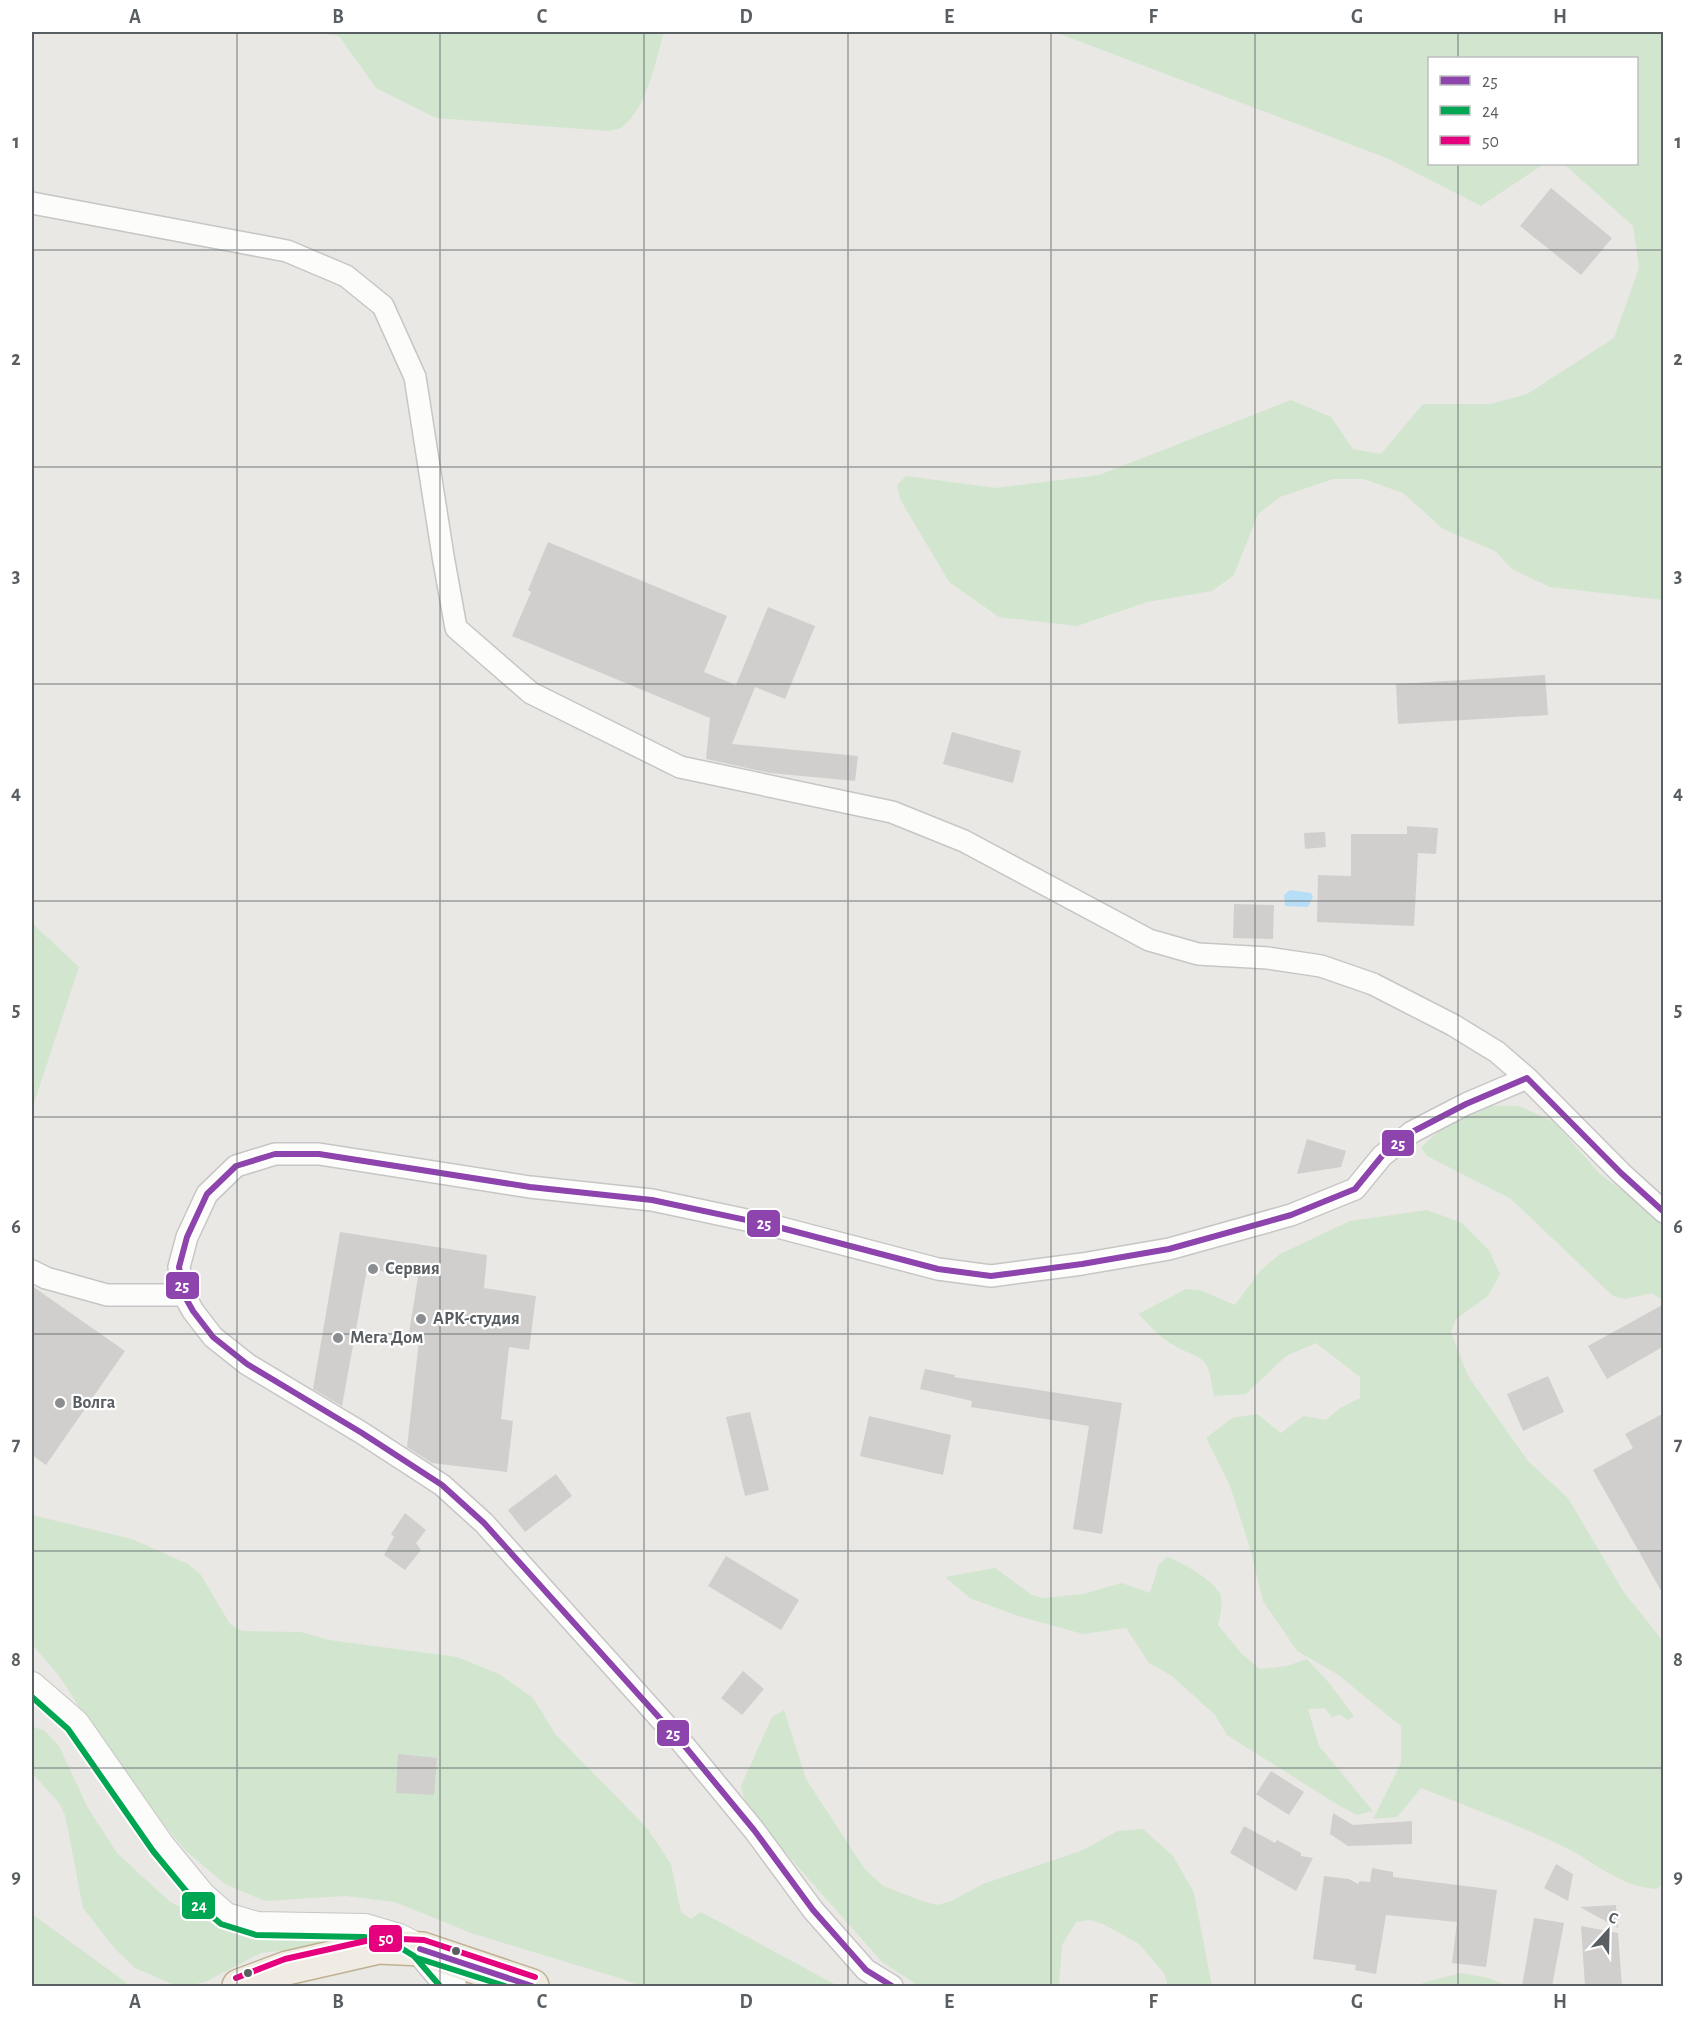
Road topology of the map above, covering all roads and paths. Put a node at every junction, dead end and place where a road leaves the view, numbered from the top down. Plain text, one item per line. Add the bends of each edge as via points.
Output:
1 (32, 203) edge
2 (1527, 1078) junction
3 (1664, 1212) edge
4 (32, 1271) edge
5 (184, 1295) junction
6 (32, 1686) edge
7 (432, 1962) edge
8 (239, 1986) edge
9 (267, 1986) edge
10 (500, 1986) edge
11 (532, 1986) edge
12 (892, 1986) edge

1 - 2 street via 287,250 346,276 383,306 415,377 456,628 531,693 680,767 892,812 964,841 1149,940 1198,954 1321,966 1373,984 1471,1036
2 - 3 street
2 - 5 street via 1412,1132 1382,1156 1355,1190 1291,1215 1169,1249 991,1276 938,1269 770,1225 652,1200 530,1187 320,1154 275,1154 236,1166 207,1194 187,1237 179,1267
4 - 5 street via 107,1295
5 - 12 street via 213,1337 247,1364 442,1485 484,1523 683,1744 813,1910 866,1970
6 - 7 street via 75,1723 160,1845 201,1896 226,1917 257,1926 364,1928 399,1937
7 - 8 highway via 379,1947 287,1968
7 - 9 highway via 387,1960 346,1964
7 - 10 highway
7 - 11 highway

